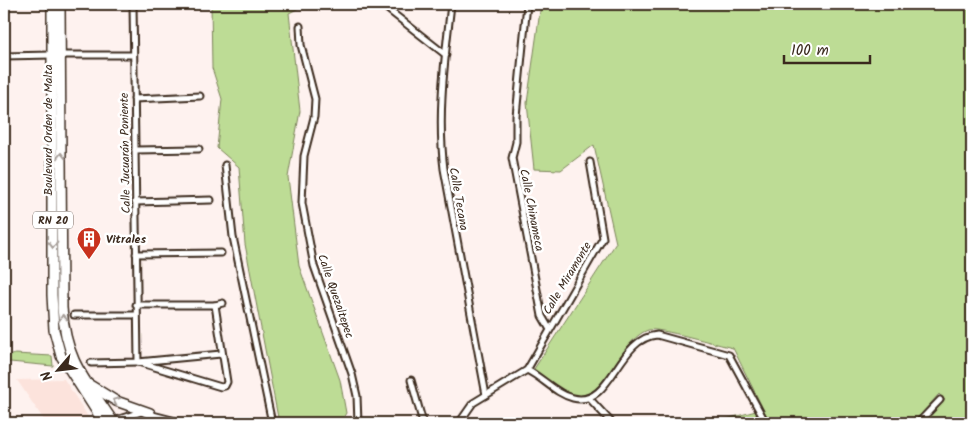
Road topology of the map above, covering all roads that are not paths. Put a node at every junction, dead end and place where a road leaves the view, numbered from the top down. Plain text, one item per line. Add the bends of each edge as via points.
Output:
1 (52, 4) edge
2 (60, 4) edge
3 (133, 4) edge
4 (381, 4) edge
5 (451, 4) edge
6 (527, 4) edge
7 (300, 26) dead end
8 (56, 55) junction
9 (133, 55) junction
10 (446, 55) junction
11 (4, 56) edge
12 (200, 96) dead end
13 (134, 99) junction
14 (199, 149) dead end
15 (135, 150) junction
16 (590, 162) dead end
17 (225, 165) dead end
18 (211, 200) dead end
19 (135, 202) junction
20 (136, 254) junction
21 (221, 254) dead end
22 (224, 303) dead end
23 (136, 305) junction
24 (215, 305) junction
25 (74, 315) dead end
26 (135, 315) junction
27 (549, 328) junction
28 (221, 354) junction
29 (138, 362) junction
30 (91, 363) dead end
31 (527, 370) junction
32 (411, 380) dead end
33 (86, 382) junction
34 (486, 395) junction
35 (589, 398) junction
36 (940, 400) dead end
37 (150, 413) junction
38 (110, 423) edge
39 (135, 423) edge
40 (153, 423) edge
41 (184, 423) edge
42 (272, 423) edge
43 (358, 423) edge
44 (423, 423) edge
45 (458, 423) edge
46 (612, 423) edge
47 (766, 423) edge
48 (918, 423) edge

1 - 8 highway, Boulevard Orden de Malta / RN 20
2 - 8 highway, Boulevard Orden de Malta / RN 20
3 - 9 street, Calle Jucuarán Poniente
4 - 10 street
5 - 10 street, Calle Tecana
6 - 27 street, Calle Chinameca via 512,158 542,316
7 - 43 street, Calle Quezaltepec via 301,45 315,99 304,156 302,203 314,266 352,374
8 - 9 street
8 - 11 street
33 -> 8 highway, Boulevard Orden de Malta / RN 20 via 68,346 62,315
8 -> 38 highway, Boulevard Orden de Malta / RN 20 via 54,330 61,356
9 - 13 street, Calle Jucuarán Poniente
10 - 34 street, Calle Tecana via 440,134 444,169
12 - 13 street
13 - 15 street, Calle Jucuarán Poniente
14 - 15 street
15 - 19 street, Calle Jucuarán Poniente
16 - 27 street, Calle Miramonte via 602,238
17 - 42 street via 235,246
18 - 19 street
19 - 20 street, Calle Jucuarán Poniente
20 - 21 street
20 - 23 street, Calle Jucuarán Poniente
22 - 24 street
23 - 24 street
23 - 26 street, Calle Jucuarán Poniente
24 - 28 street
25 - 26 street
26 - 29 street, Calle Jucuarán Poniente
27 - 31 street, Calle Miramonte
28 - 29 street
28 - 29 street via 227,382 222,387
29 - 30 street
31 - 34 street
31 - 35 street via 562,394 579,400
32 - 44 street
37 -> 33 highway via 116,401
33 - 38 highway, Boulevard Orden de Malta / RN 20
34 - 45 street via 473,403
35 - 46 street
35 - 47 street via 600,391 633,345 649,335 658,335 730,355
36 - 48 street
37 - 38 street via 137,413
37 - 41 street
39 - 40 street

